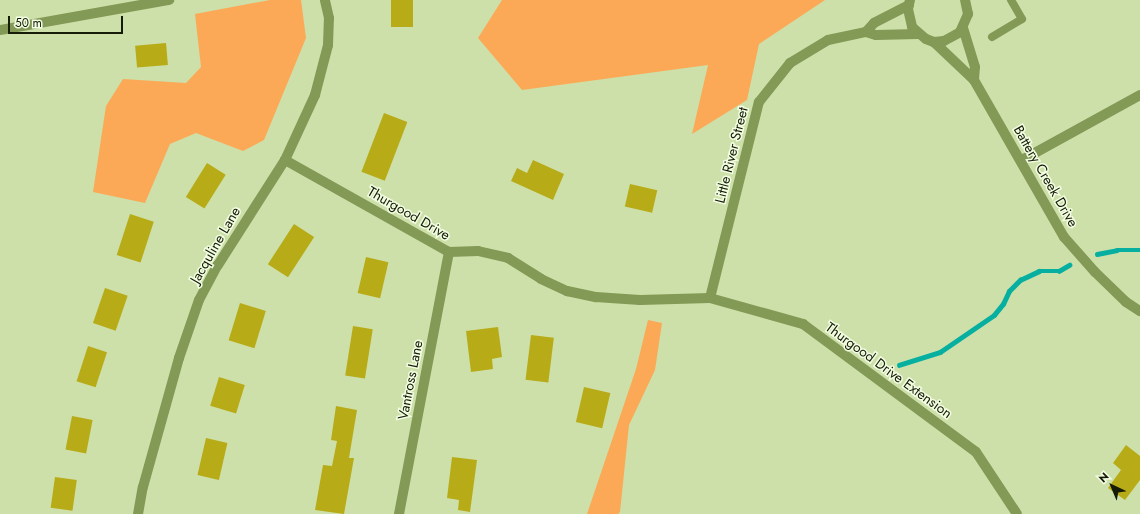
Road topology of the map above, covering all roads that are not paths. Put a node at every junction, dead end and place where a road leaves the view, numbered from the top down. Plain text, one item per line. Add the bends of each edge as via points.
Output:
1 (169, 0) edge
2 (325, 0) edge
3 (965, 0) edge
4 (1011, 0) edge
5 (909, 3) edge
6 (963, 28) junction
7 (0, 30) edge
8 (866, 32) junction
9 (918, 34) junction
10 (992, 36) dead end
11 (934, 42) junction
12 (974, 80) junction
13 (1140, 95) edge
14 (285, 160) junction
15 (1022, 160) junction
16 (449, 252) junction
17 (710, 298) junction
18 (1140, 311) edge
19 (138, 514) edge
20 (399, 514) edge
21 (1017, 514) edge

1 - 7 street
2 - 14 street, Jacquline Lane via 329,18 328,44 321,79
3 - 6 street via 968,14
4 - 10 lane via 1022,19
5 - 8 street, Little River Street via 874,23
5 - 9 street via 908,18
6 - 11 street via 953,38
6 - 12 street, Battery Creek Drive via 975,67
8 - 9 street, Little River Street via 876,35
8 - 17 street, Little River Street via 828,40 790,62 759,102
9 - 11 street, Battery Creek Drive
11 - 12 street, Battery Creek Drive
12 - 15 street, Battery Creek Drive
13 - 15 street
14 - 16 street, Thurgood Drive
14 - 19 street, Jacquline Lane via 221,259 199,300 179,358 143,487
15 - 18 street, Battery Creek Drive via 1064,237 1095,272 1126,302
16 - 17 street, Thurgood Drive via 478,251 508,258 552,286 596,297 640,300
16 - 20 street, Vantross Lane
17 - 21 street, Thurgood Drive Extension via 803,324 976,452

